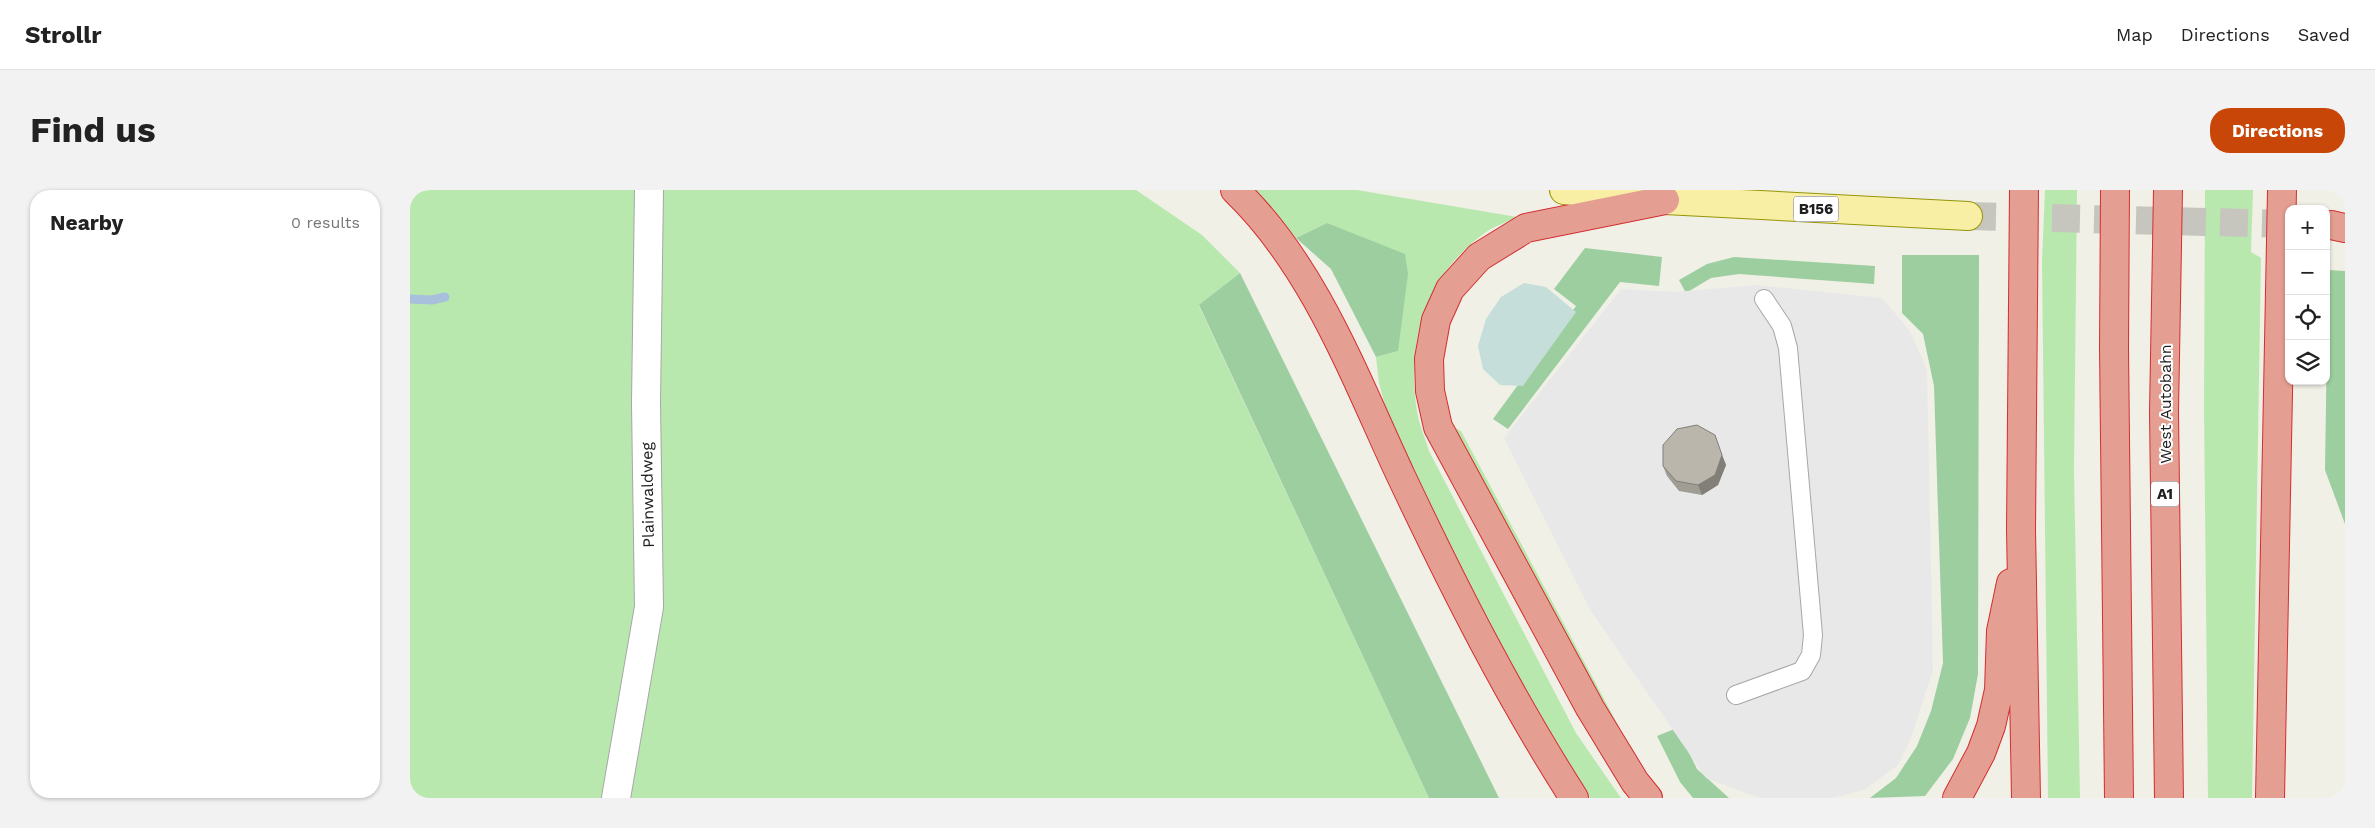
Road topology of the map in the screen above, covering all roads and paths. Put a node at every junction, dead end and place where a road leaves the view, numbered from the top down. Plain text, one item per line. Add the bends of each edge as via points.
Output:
1 (649, 190) edge
2 (1235, 190) edge
3 (1564, 190) edge
4 (2024, 190) edge
5 (2116, 190) edge
6 (2168, 190) edge
7 (2282, 190) edge
8 (1664, 200) junction
9 (1968, 216) tunnel mouth
10 (1764, 299) dead end
11 (2021, 530) junction
12 (1736, 695) dead end
13 (616, 798) edge
14 (1574, 798) edge
15 (1648, 798) edge
16 (1957, 798) edge
17 (2026, 798) edge
18 (2119, 798) edge
19 (2169, 798) edge
20 (2270, 798) edge

1 - 13 street, Plainwaldweg via 646,402 649,607
2 - 14 highway via 1283,246 1322,311 1476,628
3 - 8 main road, B156
4 - 11 highway
5 - 18 highway via 2114,348
6 - 19 highway, West Autobahn / A1 via 2164,412
7 - 20 highway
8 - 9 main road, B156
8 - 15 highway via 1526,228 1479,257 1450,289 1436,320 1429,359 1430,391 1438,427 1590,708
10 - 12 lane via 1782,326 1788,348 1813,635 1811,655 1802,671
11 - 16 highway via 2001,631 1999,690 1991,726
11 - 17 highway

